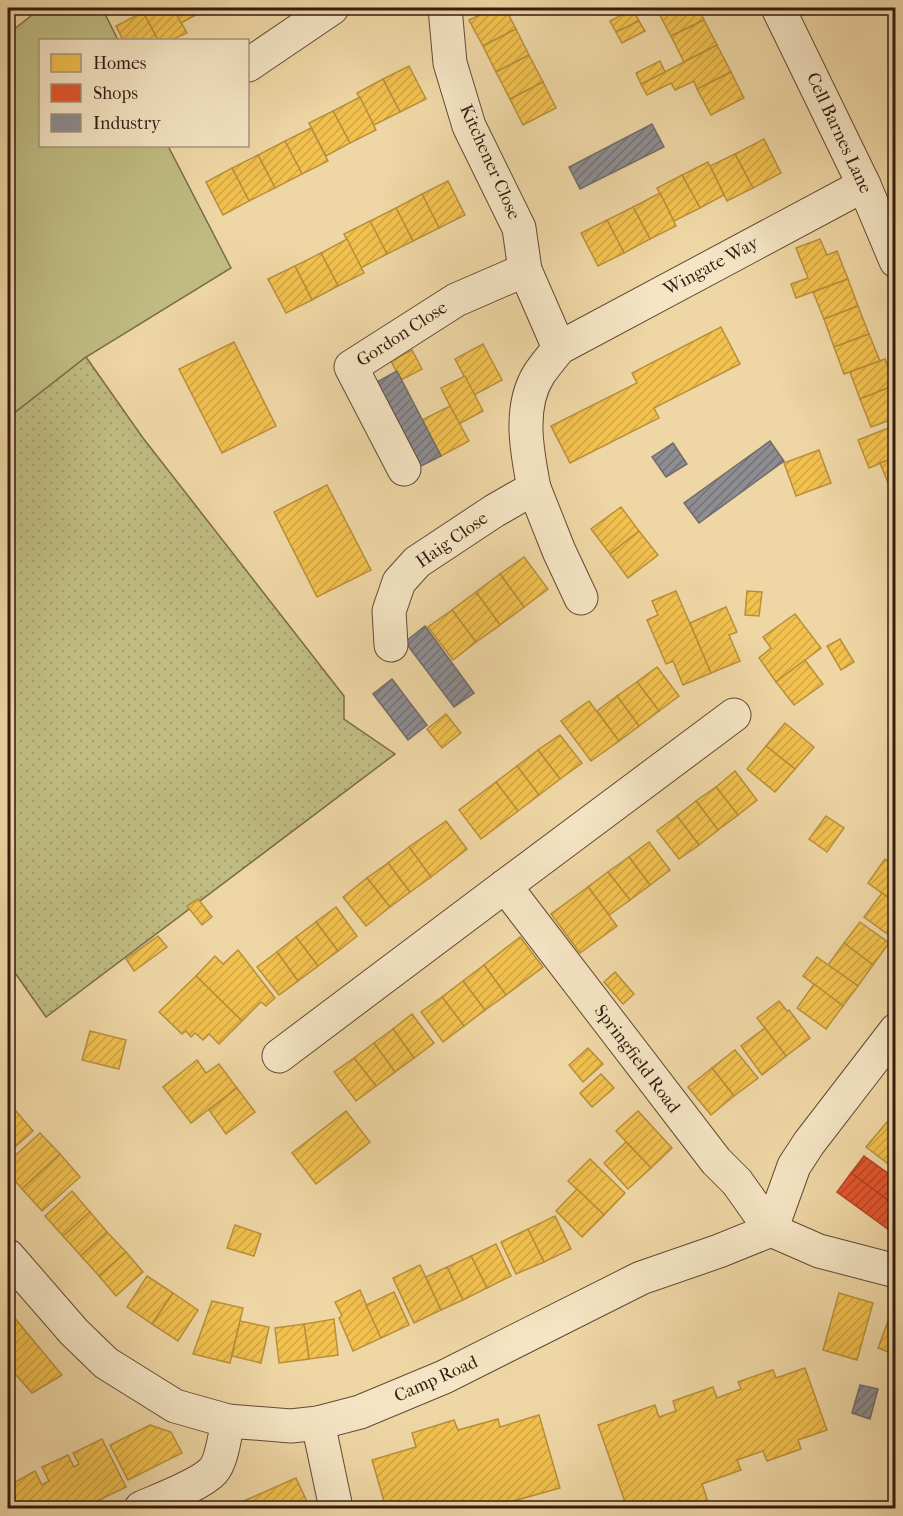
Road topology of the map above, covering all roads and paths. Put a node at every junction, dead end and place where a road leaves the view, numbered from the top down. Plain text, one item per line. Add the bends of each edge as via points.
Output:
1 (332, 8) edge
2 (446, 8) edge
3 (778, 8) edge
4 (249, 64) edge
5 (864, 185) junction
6 (896, 261) edge
7 (525, 270) junction
8 (559, 348) junction
9 (404, 469) dead end
10 (534, 488) junction
11 (581, 598) dead end
12 (391, 645) dead end
13 (735, 715) dead end
14 (505, 886) junction
15 (896, 1030) edge
16 (279, 1056) dead end
17 (771, 1230) junction
18 (8, 1256) edge
19 (896, 1271) edge
20 (228, 1421) junction
21 (318, 1423) junction
22 (141, 1509) edge
23 (336, 1509) edge

1 - 4 street
2 - 7 street, Kitchener Close via 453,74 469,126 519,228
3 - 5 street, Cell Barnes Lane
5 - 6 street, Cell Barnes Lane
5 - 8 street, Wingate Way
7 - 8 street, Kitchener Close
7 - 9 street, Gordon Close via 456,300 351,367
8 - 10 street via 538,376 529,401 525,428
10 - 11 street
10 - 12 street, Haig Close via 417,562 399,582 388,611
13 - 14 street
14 - 16 street
14 - 17 street, Springfield Road
15 - 17 street via 794,1166
17 - 19 street via 819,1251
17 - 21 street, Camp Road via 641,1278 444,1377 360,1412
18 - 20 street, Camp Road via 106,1363 175,1406
20 - 21 street, Camp Road via 291,1426
20 - 22 street via 214,1470
21 - 23 street

